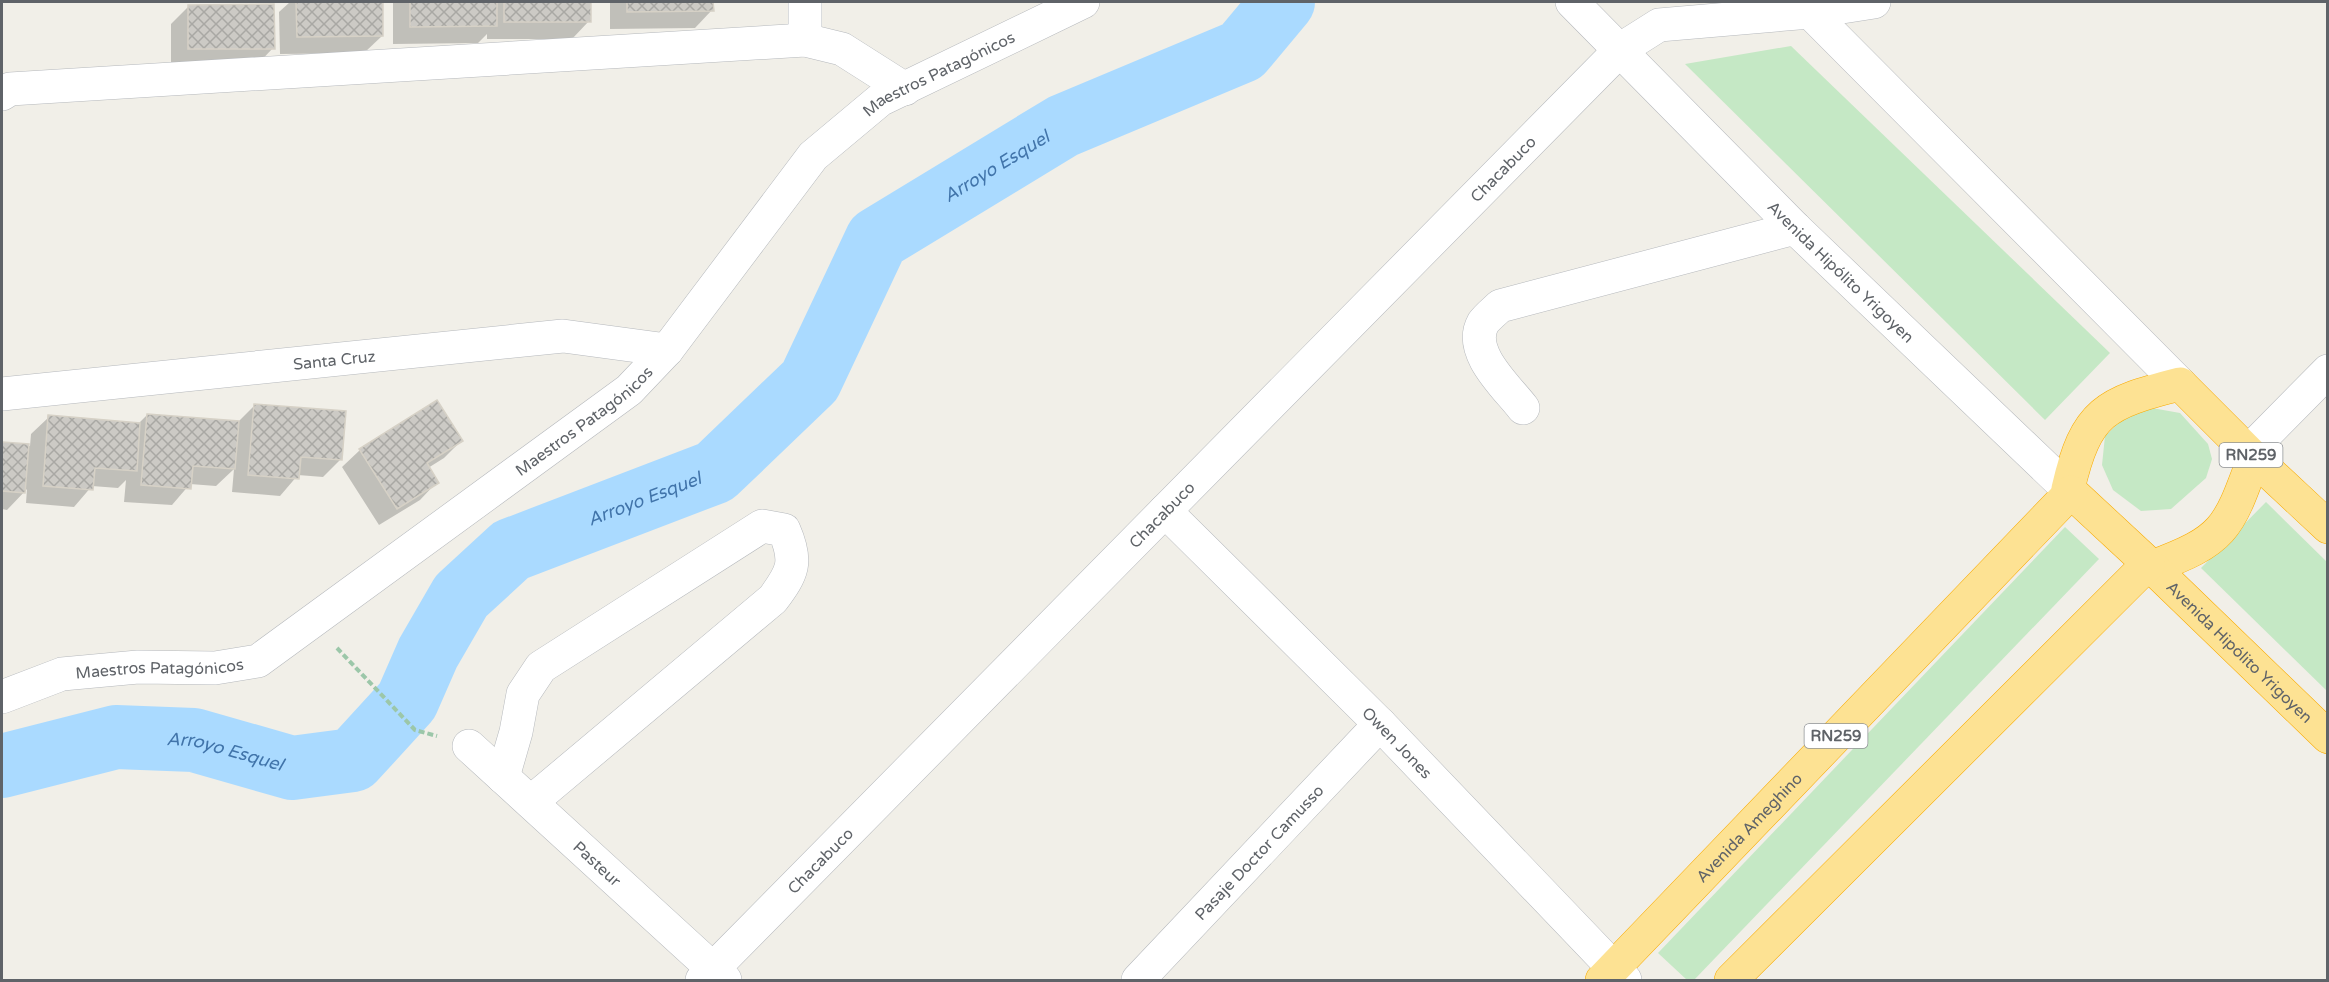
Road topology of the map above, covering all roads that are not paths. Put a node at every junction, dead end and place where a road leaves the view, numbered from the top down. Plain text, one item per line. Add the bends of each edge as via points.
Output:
1 (805, 2) edge
2 (1083, 2) edge
3 (1572, 2) edge
4 (1874, 2) edge
5 (1810, 12) junction
6 (805, 40) junction
7 (1621, 50) junction
8 (905, 89) junction
9 (2, 94) edge
10 (1795, 228) junction
11 (667, 350) junction
12 (2328, 371) edge
13 (2180, 384) junction
14 (2, 394) edge
15 (1523, 408) dead end
16 (2251, 455) junction
17 (2069, 491) junction
18 (1165, 511) junction
19 (2328, 527) edge
20 (2150, 566) junction
21 (2, 697) edge
22 (1380, 724) junction
23 (2328, 737) edge
24 (469, 746) dead end
25 (503, 777) junction
26 (531, 802) junction
27 (713, 977) edge
28 (1613, 977) edge
29 (1138, 981) edge
30 (1731, 981) edge

1 - 6 street
2 - 8 street, Maestros Patagónicos
3 - 7 street, Avenida Hipólito Yrigoyen
4 - 5 street, Chacabuco
5 - 7 street, Chacabuco via 1659,26
5 - 13 street
6 - 8 street via 842,50
6 - 9 street via 10,89
7 - 10 street, Avenida Hipólito Yrigoyen
7 - 18 street, Chacabuco
8 - 11 street, Maestros Patagónicos via 880,100 813,156
10 - 15 street via 1500,306 1484,322 1479,337 1484,358
10 - 17 street, Avenida Hipólito Yrigoyen
11 - 14 street, Santa Cruz via 563,336
11 - 21 street, Maestros Patagónicos via 629,390 258,661 214,668 138,667 63,674
12 - 16 street
13 - 16 highway, RN259
13 - 17 highway via 2129,397 2099,415 2076,454
16 - 19 highway, RN259
16 - 20 highway, RN259 via 2235,510 2218,534 2192,552
17 - 20 highway
17 - 28 highway, Avenida Ameghino / RN259
18 - 22 street, Owen Jones
18 - 27 street, Chacabuco
20 - 23 highway, Avenida Hipólito Yrigoyen
20 - 30 highway, RN259
22 - 28 street, Owen Jones
22 - 29 street, Pasaje Doctor Camusso
24 - 25 street, Pasteur
25 - 26 street, Pasteur
25 - 26 street via 523,694 541,667 762,526 784,530 792,549 792,573 773,599
26 - 27 street, Pasteur

